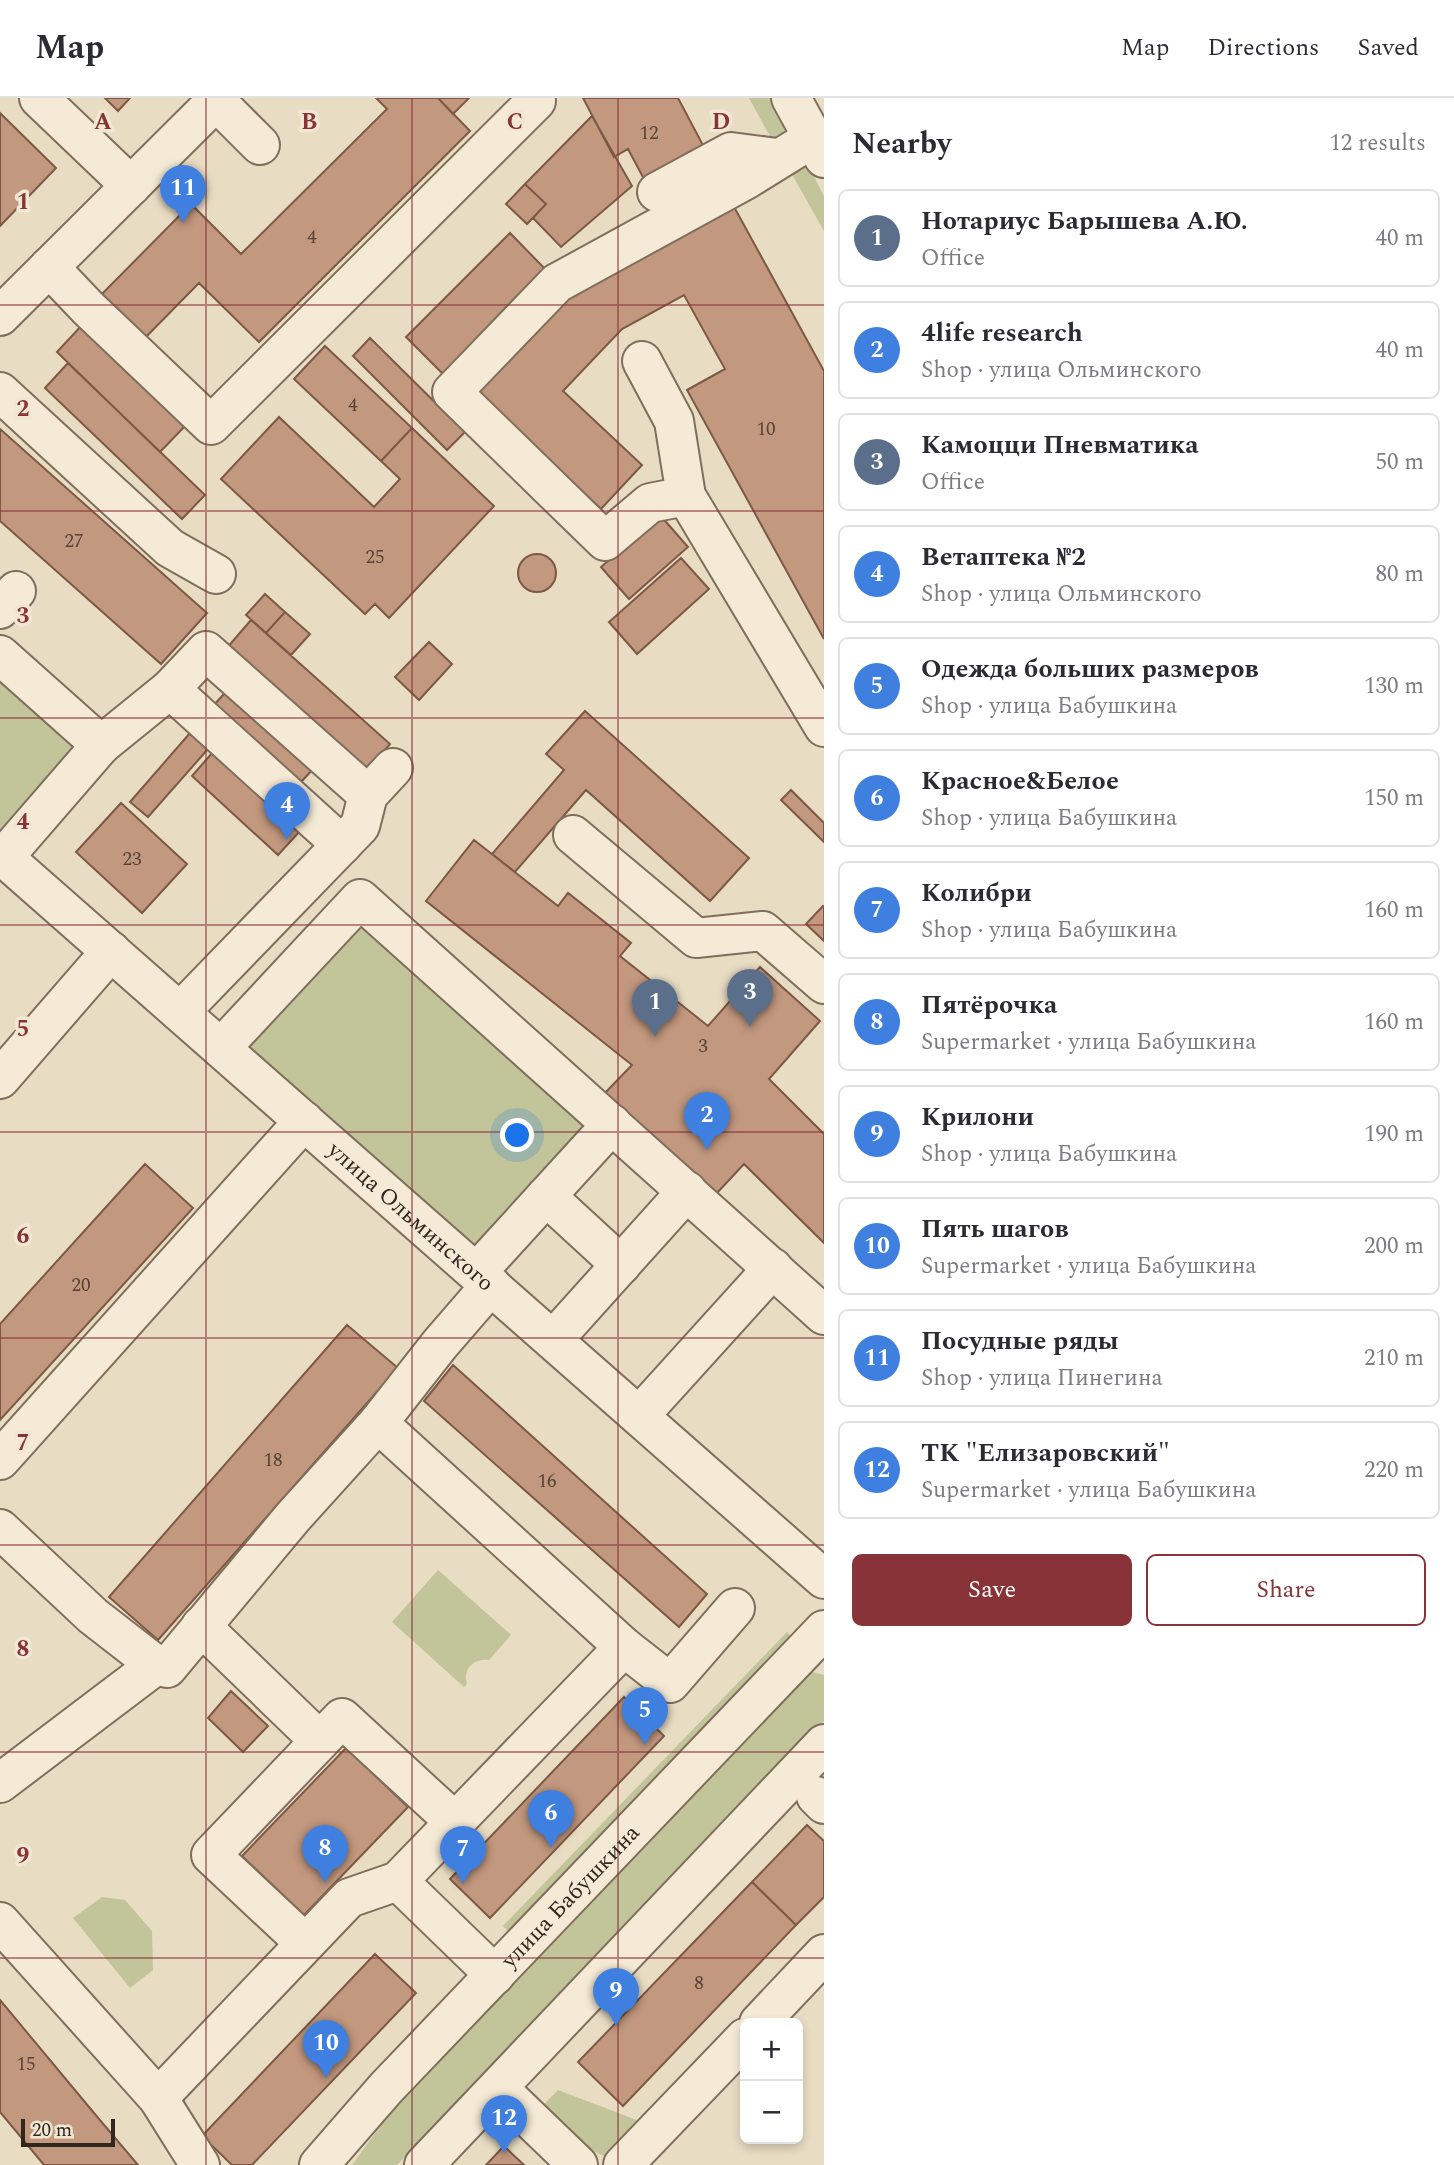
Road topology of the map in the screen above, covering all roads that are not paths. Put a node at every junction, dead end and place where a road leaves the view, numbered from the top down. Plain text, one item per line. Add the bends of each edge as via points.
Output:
1 (39, 98) edge
2 (791, 98) edge
3 (218, 99) edge
4 (536, 101) dead end
5 (260, 145) dead end
6 (818, 148) edge
7 (776, 159) junction
8 (131, 186) junction
9 (657, 192) dead end
10 (50, 267) junction
11 (0, 316) edge
12 (642, 361) dead end
13 (0, 392) edge
14 (686, 496) junction
15 (216, 574) dead end
16 (0, 655) edge
17 (170, 689) junction
18 (824, 727) edge
19 (101, 745) junction
20 (573, 835) dead end
21 (342, 845) junction
22 (2, 855) edge
23 (111, 951) junction
24 (824, 984) edge
25 (180, 1012) junction
26 (221, 1048) junction
27 (0, 1079) edge
28 (304, 1121) junction
29 (612, 1124) junction
30 (687, 1191) junction
31 (546, 1196) junction
32 (621, 1265) junction
33 (773, 1268) junction
34 (484, 1279) junction
35 (824, 1315) edge
36 (553, 1340) junction
37 (639, 1416) junction
38 (378, 1423) junction
39 (0, 1460) edge
40 (0, 1529) edge
41 (824, 1579) edge
42 (736, 1608) dead end
43 (201, 1626) junction
44 (824, 1630) edge
45 (624, 1647) junction
46 (156, 1665) junction
47 (320, 1741) junction
48 (824, 1744) edge
49 (0, 1783) edge
50 (455, 1822) junction
51 (398, 1881) junction
52 (0, 1922) edge
53 (306, 1943) junction
54 (824, 1954) edge
55 (495, 1975) junction
56 (764, 2018) edge
57 (740, 2043) edge
58 (498, 2088) junction
59 (158, 2098) junction
60 (200, 2165) edge
61 (318, 2165) edge
62 (424, 2165) edge
63 (578, 2165) edge
64 (623, 2165) edge

1 - 8 street
2 - 6 street
3 - 5 street
3 - 8 street
4 - 10 street via 211,425
6 - 7 street
7 - 9 street via 731,152
7 - 14 street via 557,283 452,392 605,541 650,503
8 - 10 street
10 - 11 street
12 - 14 street via 674,421
13 - 15 street via 170,548
14 - 18 street
16 - 19 street
17 - 19 street
17 - 21 street
17 - 21 street via 206,651 381,782 360,826
19 - 22 street
20 - 24 street via 696,937 763,931
21 - 25 street
22 - 23 street, улица Ольминского
23 - 25 street, улица Ольминского
23 - 27 street
25 - 26 street, улица Ольминского
26 - 28 street, улица Ольминского
26 - 29 street via 360,899
28 - 34 street, улица Ольминского
28 - 39 street
29 - 30 street
29 - 31 street
30 - 32 street
30 - 33 street
31 - 32 street
31 - 34 street
32 - 36 street
33 - 35 street
33 - 37 street
34 - 36 street, улица Ольминского
34 - 38 street
36 - 37 street, улица Ольминского
37 - 41 street, улица Ольминского
38 - 43 street
38 - 45 street
40 - 46 street via 93,1616
42 - 45 street via 670,1683
43 - 46 street via 167,1668
43 - 47 street
44 - 55 street, улица Бабушкина
45 - 50 street
46 - 49 street
47 - 50 street via 342,1718
47 - 53 street via 211,1855
48 - 58 street
50 - 51 street
51 - 53 street via 349,1898
51 - 55 street
52 - 59 street
53 - 59 street
54 - 56 street
55 - 61 street, улица Бабушкина
57 - 64 street
58 - 62 street
58 - 63 street
59 - 60 street

